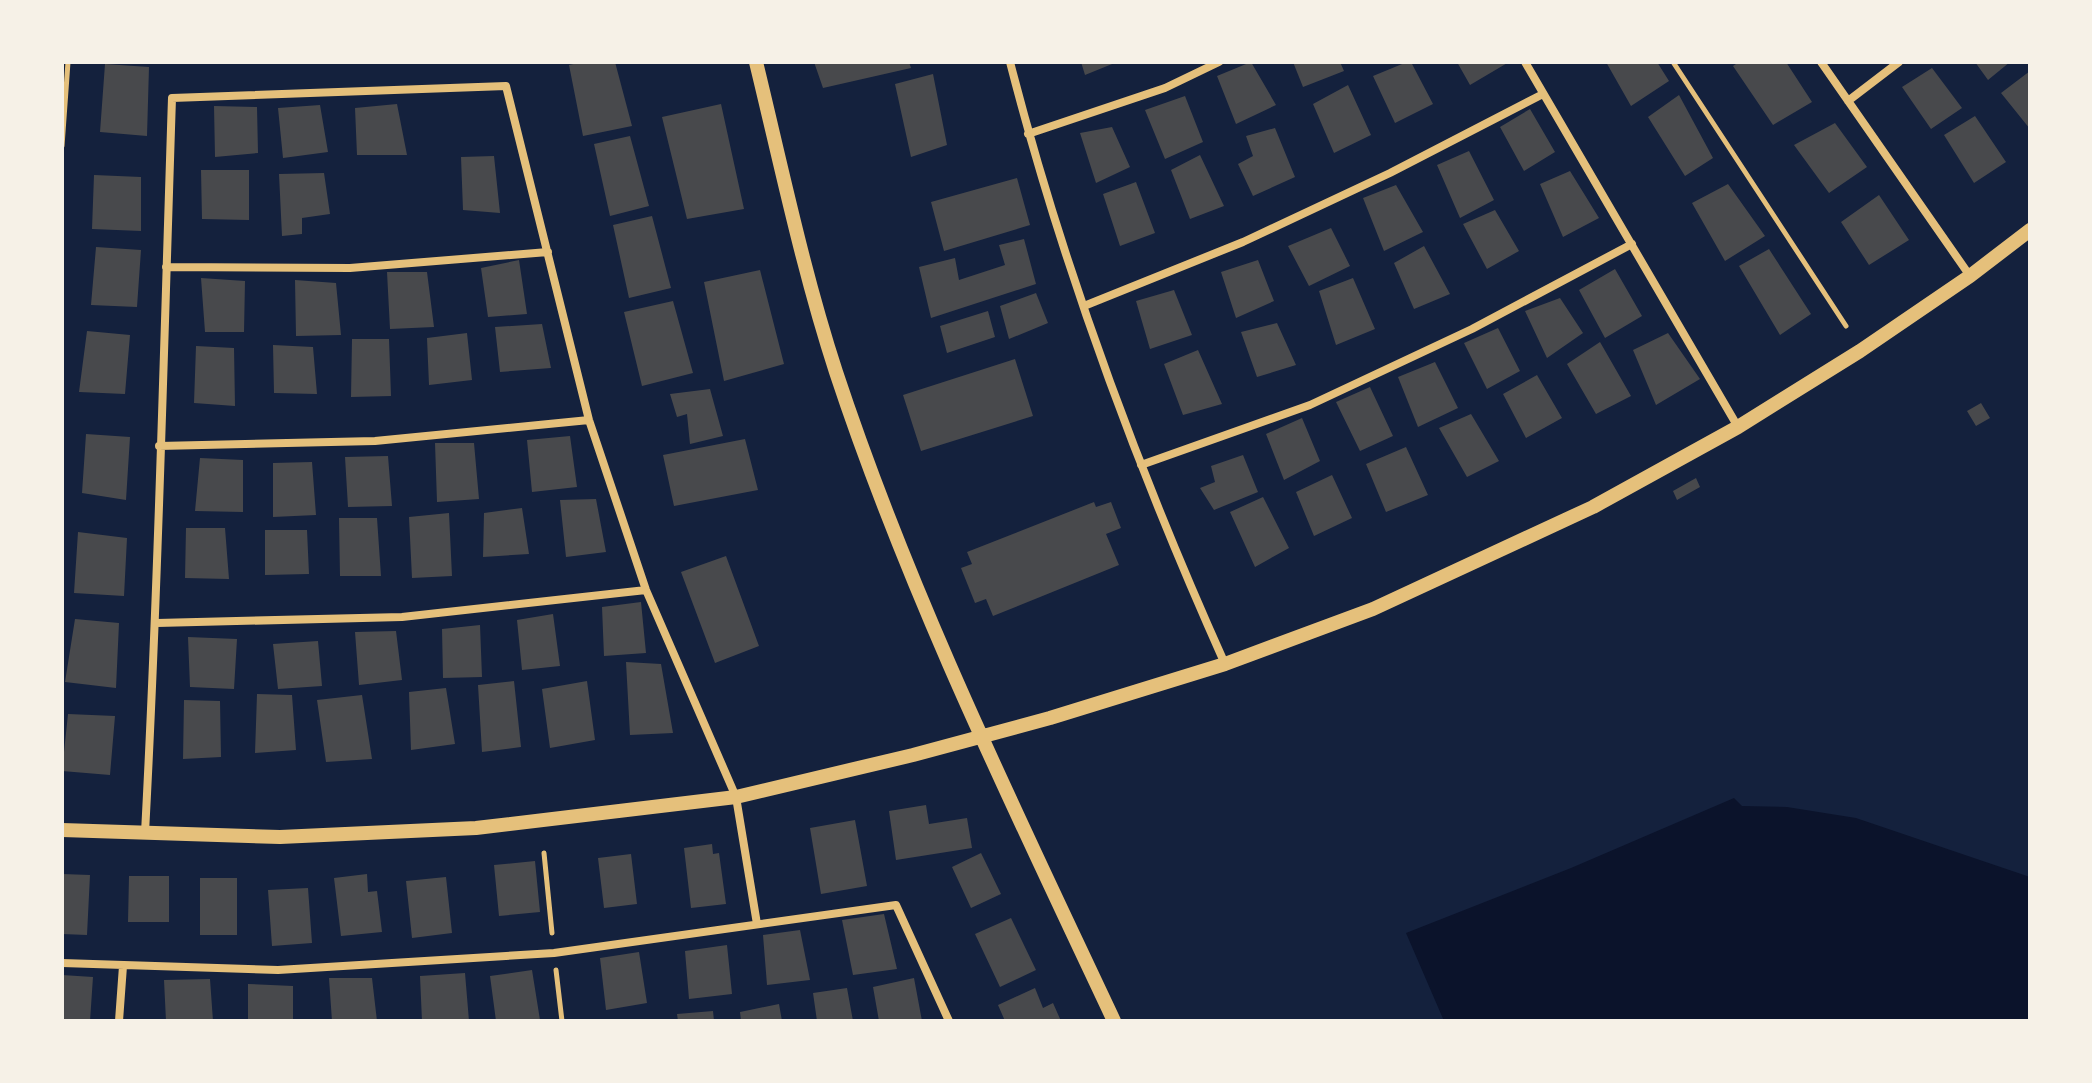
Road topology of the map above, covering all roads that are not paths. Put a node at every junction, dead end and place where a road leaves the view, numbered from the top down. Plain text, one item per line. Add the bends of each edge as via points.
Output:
1 (756, 62) edge
2 (1010, 62) edge
3 (1219, 62) edge
4 (1525, 62) edge
5 (1821, 62) edge
6 (1899, 62) edge
7 (1543, 94) junction
8 (1848, 101) junction
9 (1028, 134) junction
10 (2030, 230) edge
11 (1632, 244) junction
12 (548, 252) junction
13 (166, 267) junction
14 (1970, 276) junction
15 (1084, 306) junction
16 (589, 420) junction
17 (1738, 427) junction
18 (159, 446) junction
19 (1141, 465) junction
20 (646, 590) junction
21 (157, 623) junction
22 (1225, 664) junction
23 (980, 737) junction
24 (736, 797) junction
25 (62, 830) edge
26 (145, 834) junction
27 (757, 924) junction
28 (62, 963) edge
29 (123, 966) junction
30 (119, 1021) edge
31 (949, 1021) edge
32 (1114, 1021) edge

1 - 23 street via 836,370 881,498
2 - 9 street
3 - 9 street via 1165,88
4 - 7 street
5 - 8 street
6 - 8 street
7 - 11 street
7 - 15 street via 1243,242
8 - 14 street
9 - 15 street
10 - 14 street
11 - 17 street
11 - 19 street via 1472,329 1310,405
12 - 13 street via 350,268
12 - 13 street via 506,86 172,98
12 - 16 street
13 - 18 street
14 - 17 street
15 - 19 street
16 - 18 street via 375,441
16 - 20 street
17 - 22 street via 1496,554 1373,609
18 - 21 street
19 - 22 street
20 - 21 street via 402,617
20 - 24 street
21 - 26 street
22 - 23 street
23 - 24 street
23 - 32 street
24 - 26 street via 476,828 280,837
24 - 27 street
25 - 26 street
27 - 29 street via 554,953 278,970
27 - 31 street via 896,905
28 - 29 street
29 - 30 street

